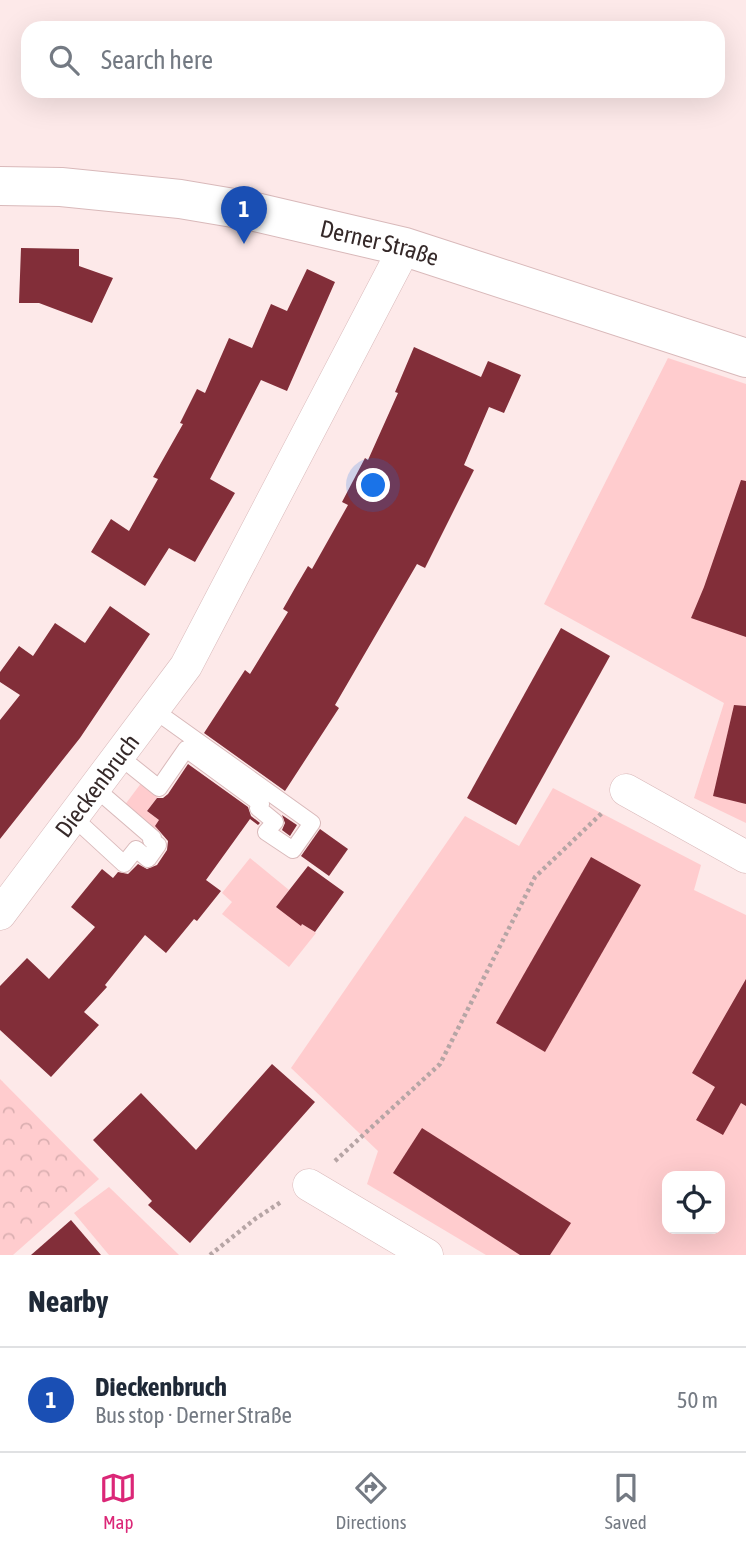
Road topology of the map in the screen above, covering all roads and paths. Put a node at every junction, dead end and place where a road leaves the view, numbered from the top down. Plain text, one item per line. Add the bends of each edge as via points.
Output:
1 (0, 186) edge
2 (405, 247) junction
3 (746, 358) edge
4 (153, 710) junction
5 (119, 756) junction
6 (95, 788) junction
7 (626, 790) joint
8 (73, 817) junction
9 (746, 857) edge
10 (0, 914) edge
11 (309, 1185) junction
12 (210, 1255) edge
13 (427, 1255) edge

1 - 2 street, Derner Straße via 180,199
2 - 3 street, Derner Straße
2 - 4 street, Dieckenbruch via 186,666
4 - 5 street, Dieckenbruch
4 - 5 lane via 312,823 293,850 267,832 275,822 258,808 261,804 186,749 159,788
5 - 6 street, Dieckenbruch
6 - 8 street, Dieckenbruch
6 - 8 lane via 153,838 158,845 148,859 136,849 124,864
7 - 9 street
7 - 11 path via 535,877 440,1064
8 - 10 street, Dieckenbruch
11 - 12 path
11 - 13 street

